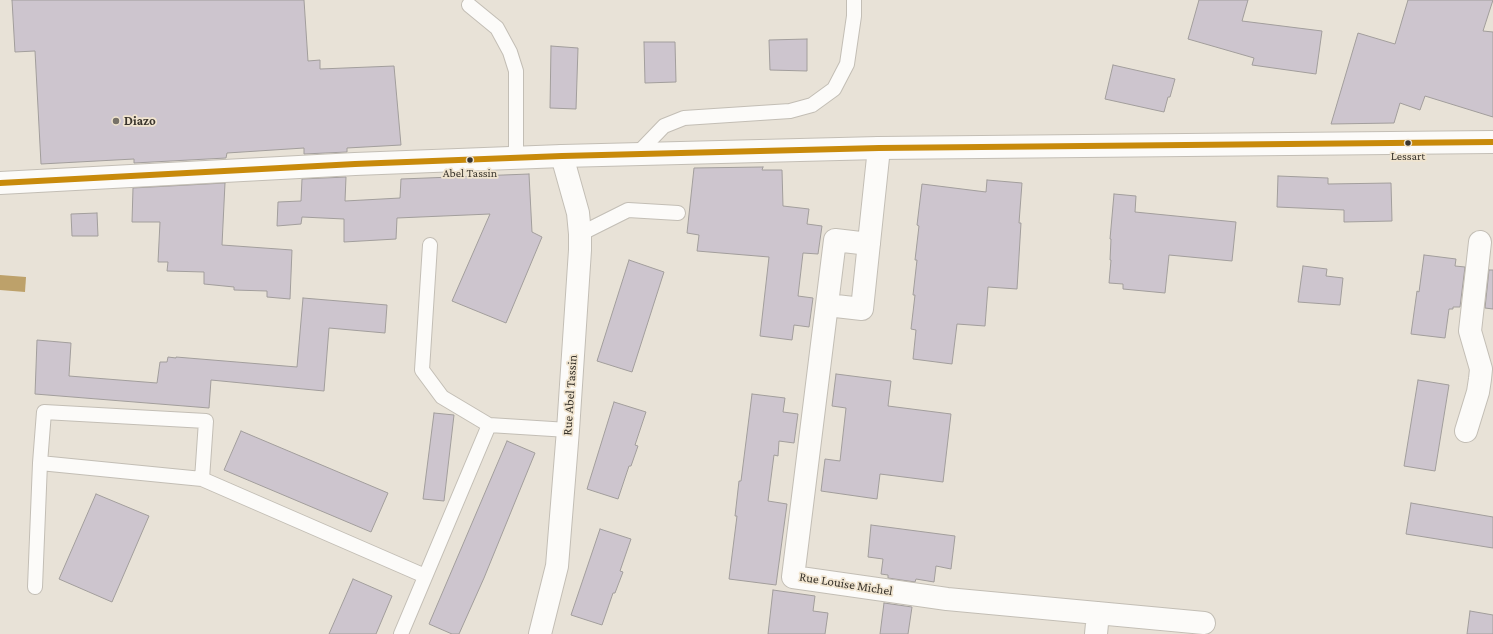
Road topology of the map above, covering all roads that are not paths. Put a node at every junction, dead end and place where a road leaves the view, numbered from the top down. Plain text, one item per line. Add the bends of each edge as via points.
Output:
1 (854, 0) edge
2 (469, 5) dead end
3 (1493, 142) edge
4 (879, 148) junction
5 (637, 154) junction
6 (562, 156) junction
7 (516, 158) junction
8 (0, 183) edge
9 (678, 213) dead end
10 (580, 234) junction
11 (1480, 242) dead end
12 (868, 244) junction
13 (430, 245) dead end
14 (827, 305) junction
15 (1485, 393) edge
16 (489, 425) junction
17 (568, 430) junction
18 (1466, 431) dead end
19 (40, 463) junction
20 (202, 479) junction
21 (425, 576) junction
22 (35, 587) dead end
23 (1204, 623) dead end
24 (1097, 624) edge
25 (401, 634) edge
26 (540, 634) edge

1 - 5 lane via 847,64 834,89 812,105 790,110 684,118 664,126
2 - 7 lane via 497,28 510,52 516,71
3 - 4 street
4 - 5 street
4 - 12 street
5 - 6 street
6 - 7 street
6 - 10 street, Rue Abel Tassin via 578,213
7 - 8 street
9 - 10 lane via 628,210
10 - 17 street, Rue Abel Tassin
11 - 15 street via 1470,331
12 - 14 street, Rue Louise Michel via 835,240
12 - 14 street via 862,309
13 - 16 lane via 422,370 442,397
14 - 24 street, Rue Louise Michel via 793,577
15 - 18 street
16 - 17 lane
16 - 21 lane
17 - 26 street, Rue Abel Tassin via 557,566
19 - 20 lane
19 - 20 lane via 44,412 206,421
19 - 22 lane
20 - 21 lane
21 - 25 lane
23 - 24 street, Rue Louise Michel

